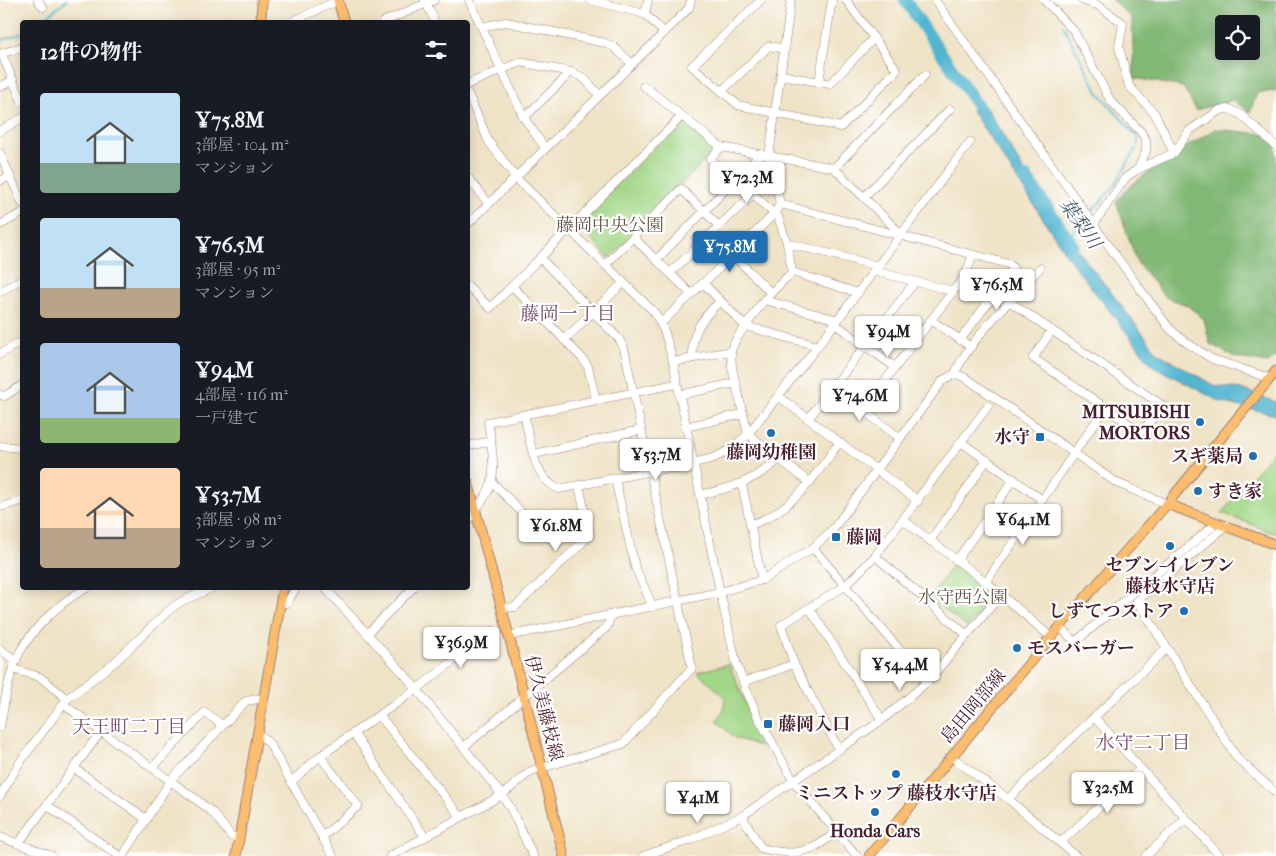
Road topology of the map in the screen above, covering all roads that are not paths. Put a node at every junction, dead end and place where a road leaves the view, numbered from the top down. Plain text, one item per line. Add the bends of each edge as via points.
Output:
1 (262, 0) edge
2 (338, 0) edge
3 (469, 0) edge
4 (591, 0) edge
5 (648, 0) edge
6 (691, 0) edge
7 (761, 0) edge
8 (791, 0) edge
9 (832, 0) edge
10 (846, 0) edge
11 (935, 0) edge
12 (1044, 0) edge
13 (1081, 0) edge
14 (429, 1) edge
15 (645, 14) junction
16 (261, 20) edge
17 (294, 20) edge
18 (343, 20) edge
19 (387, 20) edge
20 (434, 20) edge
21 (481, 27) junction
22 (664, 33) junction
23 (874, 38) junction
24 (20, 48) edge
25 (785, 49) junction
26 (1, 54) edge
27 (632, 64) junction
28 (501, 69) junction
29 (571, 72) junction
30 (781, 75) junction
31 (925, 75) dead end
32 (13, 80) junction
33 (819, 82) junction
34 (470, 83) edge
35 (644, 86) dead end
36 (0, 87) edge
37 (722, 91) junction
38 (599, 95) junction
39 (20, 97) edge
40 (470, 98) edge
41 (950, 109) dead end
42 (776, 114) junction
43 (682, 116) junction
44 (524, 118) junction
45 (20, 119) edge
46 (0, 131) edge
47 (970, 142) dead end
48 (1276, 146) edge
49 (721, 147) junction
50 (545, 148) junction
51 (0, 153) edge
52 (1174, 153) junction
53 (765, 155) junction
54 (834, 168) junction
55 (1138, 169) junction
56 (10, 176) junction
57 (516, 178) junction
58 (736, 178) junction
59 (470, 180) edge
60 (0, 181) edge
61 (752, 194) junction
62 (864, 197) junction
63 (20, 199) edge
64 (489, 204) junction
65 (777, 210) junction
66 (704, 211) junction
67 (20, 214) edge
68 (470, 222) edge
69 (1094, 224) junction
70 (0, 225) edge
71 (719, 226) junction
72 (569, 230) junction
73 (901, 235) junction
74 (634, 238) junction
75 (787, 243) junction
76 (733, 255) junction
77 (973, 255) junction
78 (541, 259) junction
79 (656, 260) junction
80 (605, 265) junction
81 (876, 268) junction
82 (1040, 268) dead end
83 (792, 272) junction
84 (670, 273) junction
85 (20, 280) edge
86 (915, 282) junction
87 (623, 283) junction
88 (703, 283) junction
89 (513, 287) junction
90 (470, 288) edge
91 (953, 291) junction
92 (0, 292) edge
93 (770, 293) junction
94 (858, 293) junction
95 (691, 294) junction
96 (764, 300) junction
97 (720, 301) junction
98 (1010, 302) junction
99 (593, 311) junction
100 (931, 320) junction
101 (836, 322) junction
102 (661, 323) junction
103 (745, 326) junction
104 (1052, 330) junction
105 (564, 340) junction
106 (960, 340) junction
107 (20, 342) edge
108 (818, 346) junction
109 (866, 346) junction
110 (971, 347) junction
111 (731, 351) junction
112 (0, 354) edge
113 (693, 358) junction
114 (673, 362) junction
115 (895, 367) junction
116 (955, 374) junction
117 (1271, 377) edge
118 (735, 383) junction
119 (676, 384) junction
120 (20, 386) edge
121 (833, 388) junction
122 (634, 392) junction
123 (0, 395) edge
124 (679, 395) junction
125 (778, 396) junction
126 (596, 400) junction
127 (988, 406) dead end
128 (1105, 408) junction
129 (862, 410) junction
130 (743, 414) junction
131 (524, 415) junction
132 (808, 419) junction
133 (685, 427) junction
134 (641, 430) junction
135 (748, 434) junction
136 (900, 438) junction
137 (491, 440) junction
138 (961, 442) junction
139 (839, 443) junction
140 (470, 445) edge
141 (0, 446) edge
142 (20, 448) edge
143 (1074, 453) junction
144 (534, 454) junction
145 (779, 459) junction
146 (986, 460) junction
147 (693, 463) junction
148 (878, 469) junction
149 (652, 471) junction
150 (615, 479) junction
151 (1014, 479) junction
152 (492, 482) junction
153 (810, 483) junction
154 (742, 484) junction
155 (579, 486) junction
156 (470, 490) edge
157 (700, 495) junction
158 (1042, 499) junction
159 (918, 501) junction
160 (20, 502) edge
161 (1167, 504) junction
162 (0, 507) edge
163 (475, 510) junction
164 (470, 517) edge
165 (903, 520) junction
166 (534, 525) dead end
167 (750, 525) junction
168 (1227, 526) junction
169 (1212, 527) dead end
170 (930, 541) junction
171 (1276, 545) edge
172 (813, 548) junction
173 (875, 556) junction
174 (957, 560) junction
175 (762, 580) junction
176 (986, 582) junction
177 (845, 586) junction
178 (84, 590) edge
179 (207, 590) edge
180 (283, 590) edge
181 (295, 590) edge
182 (327, 590) edge
183 (411, 590) edge
184 (720, 592) junction
185 (1001, 595) junction
186 (678, 601) junction
187 (281, 603) junction
188 (654, 607) junction
189 (502, 608) junction
190 (810, 609) junction
191 (611, 615) junction
192 (1060, 627) junction
193 (492, 631) dead end
194 (368, 633) junction
195 (968, 635) junction
196 (509, 636) junction
197 (1051, 637) junction
198 (1167, 648) junction
199 (2, 653) edge
200 (16, 661) junction
201 (794, 664) junction
202 (13, 669) junction
203 (744, 682) junction
204 (927, 682) junction
205 (416, 689) junction
206 (524, 696) junction
207 (264, 698) junction
208 (65, 701) junction
209 (379, 716) junction
210 (1095, 718) junction
211 (882, 720) junction
212 (222, 725) junction
213 (0, 727) edge
214 (102, 730) junction
215 (258, 733) junction
216 (354, 734) junction
217 (464, 747) junction
218 (839, 750) junction
219 (320, 756) junction
220 (952, 757) junction
221 (153, 767) junction
222 (74, 768) junction
223 (542, 768) junction
224 (1140, 769) junction
225 (170, 780) junction
226 (291, 782) junction
227 (794, 782) junction
228 (1276, 793) edge
229 (502, 795) junction
230 (0, 796) edge
231 (1008, 799) junction
232 (47, 805) junction
233 (742, 816) junction
234 (461, 817) junction
235 (146, 819) junction
236 (1185, 819) junction
237 (836, 831) junction
238 (322, 837) junction
239 (425, 837) junction
240 (0, 838) edge
241 (239, 838) junction
242 (1061, 842) junction
243 (18, 844) junction
244 (761, 848) junction
245 (664, 853) edge
246 (52, 856) edge
247 (119, 856) edge
248 (123, 856) edge
249 (236, 856) edge
250 (333, 856) edge
251 (390, 856) edge
252 (533, 856) edge
253 (564, 856) edge
254 (643, 856) edge
255 (758, 856) edge
256 (857, 856) edge
257 (869, 856) edge
258 (1076, 856) edge
259 (1146, 856) edge
260 (1220, 856) edge

1 - 16 main road
2 - 17 street
2 - 18 main road
3 - 21 street
4 - 15 street
5 - 15 street
6 - 22 street via 689,8
7 - 37 street via 692,66
8 - 25 street
9 - 33 street
10 - 23 street
11 - 69 street
12 - 55 street via 1074,31 1110,100 1146,140 1146,152
13 - 52 street via 1123,23 1119,47 1129,86 1155,114
14 - 19 street
14 - 20 street
15 - 22 street
21 - 27 street via 506,22 605,43
21 - 28 street
22 - 27 street
23 - 33 street via 830,84
23 - 42 street via 897,70 841,127
24 - 26 street
25 - 30 street
25 - 37 street via 769,46
26 - 32 street
27 - 38 street
28 - 29 street via 520,62
28 - 34 street
28 - 44 street
29 - 38 street via 584,78
29 - 44 street
30 - 33 street
30 - 42 street
31 - 54 street
32 - 36 street
32 - 39 street
35 - 43 street
37 - 42 street via 738,105
38 - 50 street
40 - 57 street via 490,142
41 - 62 street
42 - 53 street
43 - 49 street
43 - 72 street
44 - 50 street
45 - 46 street
47 - 73 street
48 - 52 street via 1240,114 1229,109 1220,110 1189,131
49 - 53 street
49 - 58 street via 710,159 725,176
50 - 57 street
51 - 56 street
52 - 55 street
53 - 54 street
53 - 58 street
53 - 65 street
54 - 62 street
55 - 69 street via 1125,178
56 - 60 street
56 - 63 street
57 - 64 street
57 - 72 street
58 - 61 street
58 - 66 street
59 - 64 street
61 - 65 street
61 - 71 street
62 - 73 street
64 - 68 street
65 - 73 street
65 - 75 street
65 - 76 street
66 - 71 street
66 - 74 street via 681,189
66 - 79 street
67 - 70 street
69 - 117 street via 1157,314 1184,341 1225,365
71 - 84 street
72 - 78 street
72 - 80 street
73 - 77 street
73 - 81 street
74 - 79 street
74 - 80 street
75 - 81 street
75 - 83 street
76 - 88 street
76 - 93 street
77 - 91 street via 965,276
77 - 106 street via 1009,264 1013,268
78 - 89 street
78 - 99 street
79 - 84 street
80 - 87 street
81 - 86 street
81 - 94 street
82 - 98 street
83 - 93 street
83 - 94 street
84 - 95 street
85 - 92 street
86 - 91 street
86 - 109 street
87 - 99 street
87 - 102 street via 655,313
88 - 95 street
88 - 97 street
89 - 90 street via 490,308
89 - 105 street
91 - 100 street
93 - 96 street
94 - 101 street
95 - 102 street
96 - 101 street
96 - 103 street
97 - 103 street
97 - 113 street via 698,324 692,342
98 - 104 street
98 - 110 street
99 - 105 street
99 - 122 street via 624,348
100 - 106 street
100 - 115 street
101 - 108 street
101 - 109 street
102 - 114 street
103 - 108 street
103 - 111 street
104 - 128 street via 1033,358
104 - 128 street via 1163,406 1141,432
105 - 126 street via 588,368
106 - 110 street
107 - 112 street
108 - 125 street
109 - 115 street
109 - 121 street
110 - 116 street via 958,364
111 - 113 street
111 - 118 street
113 - 114 street
114 - 119 street
115 - 129 street
116 - 136 street via 943,380
116 - 143 street via 966,378
117 - 161 main road, 島田岡部線
118 - 124 street
118 - 130 street
119 - 122 street
119 - 124 street
120 - 123 street via 5,396
121 - 129 street
121 - 132 street
122 - 126 street
122 - 134 street
124 - 133 street
125 - 132 street
125 - 135 street
126 - 131 street
127 - 138 street
128 - 143 street
129 - 136 street
130 - 133 street
130 - 135 street
131 - 137 street via 488,422
131 - 144 street
132 - 139 street
133 - 147 street
134 - 144 street
134 - 149 street
135 - 145 street
135 - 147 street via 723,454
136 - 148 street
137 - 140 street
137 - 152 street via 495,471
138 - 146 street
138 - 159 street
139 - 148 street
139 - 153 street
141 - 142 street
143 - 158 street
143 - 161 street via 1116,482
144 - 155 street via 537,468 550,486 559,489
145 - 153 street
145 - 154 street via 766,471
146 - 151 street
146 - 170 street
147 - 149 street
147 - 157 street
148 - 159 street
148 - 172 street via 834,528
149 - 150 street
149 - 186 street
150 - 155 street
150 - 188 street via 635,567
151 - 158 street
151 - 174 street
152 - 163 street
152 - 166 street
153 - 167 street via 797,499
154 - 157 street
154 - 167 street
155 - 189 street via 590,535 514,606
156 - 163 main road, 伊久美藤枝線
157 - 184 street
158 - 176 street
159 - 165 street
160 - 162 street
161 - 168 main road
161 - 192 main road, 島田岡部線
163 - 164 street
163 - 189 main road, 伊久美藤枝線
165 - 170 street
165 - 173 street
167 - 175 street
168 - 171 main road
168 - 198 street via 1136,601
169 - 192 street via 1075,642
170 - 174 street
172 - 175 street
172 - 177 street
173 - 177 street
173 - 195 street
174 - 176 street
175 - 184 street
176 - 185 street
177 - 190 street
177 - 204 street
178 - 200 street via 63,602 22,648
179 - 208 street via 180,602 167,612 116,661
180 - 187 main road
181 - 187 street via 287,603
182 - 194 street
183 - 194 street
184 - 186 street
184 - 203 street via 736,662
185 - 195 street
185 - 197 street
186 - 188 street
186 - 223 street via 692,668 624,744
187 - 207 main road
188 - 191 street
189 - 196 main road, 伊久美藤枝線
190 - 201 street via 781,625
190 - 211 street
191 - 196 street
191 - 206 street via 607,627
192 - 197 main road, 島田岡部線
193 - 205 street
194 - 205 street
195 - 204 street
196 - 206 main road, 伊久美藤枝線
197 - 220 main road, 島田岡部線
198 - 210 street
198 - 228 street via 1237,758
199 - 200 street
200 - 202 street
201 - 203 street
201 - 218 street
202 - 208 street via 40,677
202 - 213 street
203 - 227 street via 757,715
204 - 211 street
205 - 209 street
205 - 217 street
206 - 217 street
206 - 223 main road, 伊久美藤枝線
207 - 212 street via 246,700
207 - 215 main road
208 - 214 street
208 - 230 street via 20,762
209 - 216 street
209 - 234 street
210 - 224 street
210 - 231 street
211 - 218 street
212 - 221 street via 206,712
212 - 225 street
214 - 221 street
214 - 222 street
215 - 226 street via 269,743
215 - 241 main road
216 - 219 street
216 - 239 street
217 - 229 street
218 - 227 street
219 - 226 street
219 - 238 street via 358,806
220 - 231 street
220 - 257 main road, 島田岡部線
221 - 225 street
222 - 232 street
222 - 235 street
223 - 229 street via 531,771
223 - 253 main road, 伊久美藤枝線
224 - 236 street
224 - 242 street
225 - 235 street
225 - 241 street via 213,813 232,836
226 - 238 street
227 - 233 street
227 - 237 street
229 - 234 street
229 - 252 street
231 - 242 street
232 - 243 street
232 - 247 street
233 - 244 street
233 - 245 street
234 - 239 street
235 - 248 street
236 - 259 street
236 - 260 street
237 - 244 street via 812,850 781,854
237 - 256 street
238 - 250 street
239 - 251 street
240 - 243 street
241 - 249 main road
242 - 258 street
243 - 246 street
244 - 255 street
245 - 254 street

